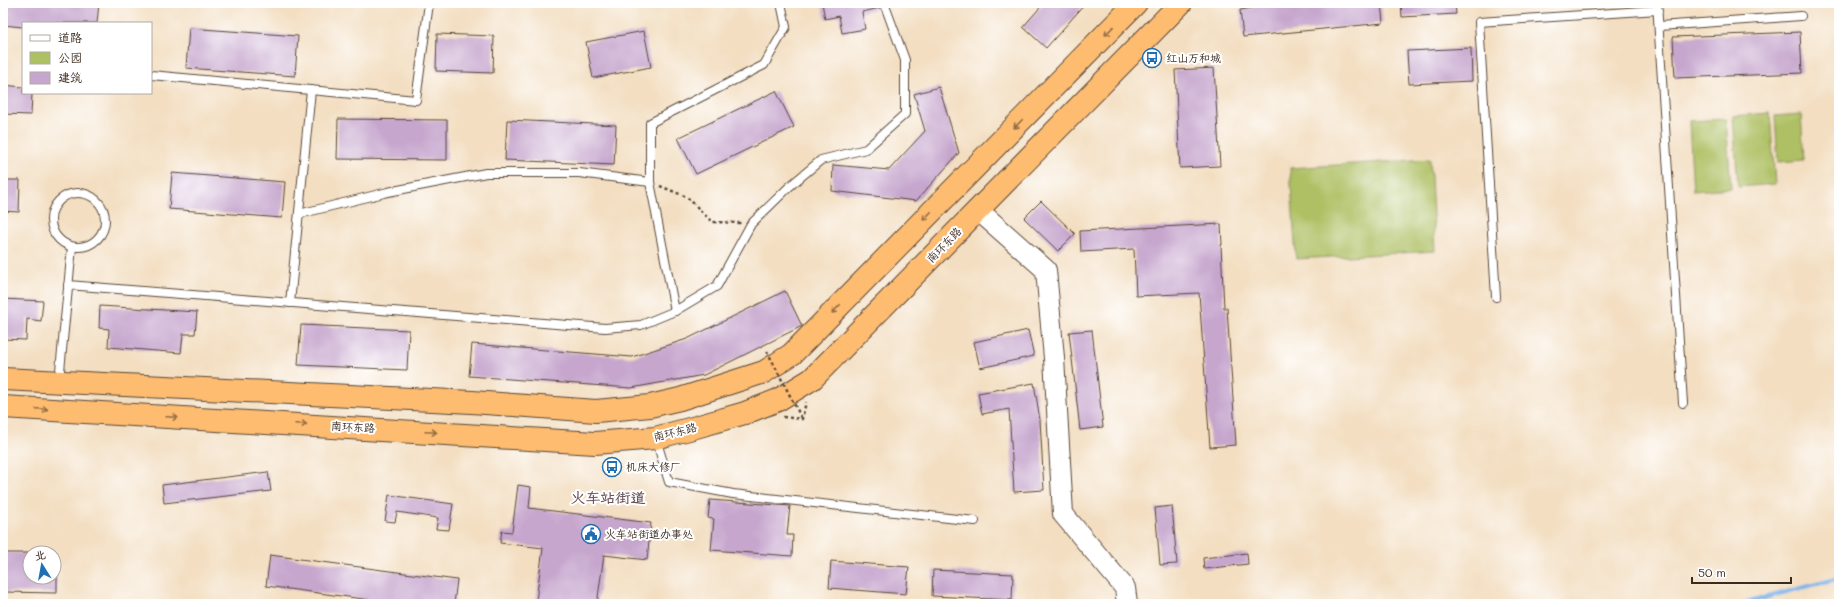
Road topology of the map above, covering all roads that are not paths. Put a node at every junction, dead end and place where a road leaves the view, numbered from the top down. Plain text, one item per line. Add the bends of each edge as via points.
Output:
1 (429, 3) edge
2 (781, 3) edge
3 (884, 3) edge
4 (1136, 3) edge
5 (1181, 3) edge
6 (1657, 6) edge
7 (1801, 16) dead end
8 (1659, 26) junction
9 (152, 75) edge
10 (311, 90) junction
11 (650, 182) junction
12 (978, 210) junction
13 (299, 214) junction
14 (72, 247) junction
15 (68, 285) junction
16 (1496, 297) dead end
17 (290, 303) junction
18 (675, 311) junction
19 (3, 379) edge
20 (59, 382) junction
21 (1683, 402) dead end
22 (3, 407) edge
23 (655, 438) junction
24 (975, 522) dead end
25 (1127, 604) edge

1 - 10 lane via 416,100
2 - 11 lane via 786,27 764,65 650,123
3 - 18 lane via 905,60 905,114 866,149 821,160 790,186 751,224 717,286
4 -> 20 highway via 792,354 764,372 650,406 596,411 472,402
5 - 12 highway, 南环东路
6 - 8 lane
6 - 16 lane via 1479,22
7 - 8 lane
8 - 21 lane
9 - 10 lane
10 - 13 lane
11 - 13 lane via 579,173 486,172
11 - 18 lane
12 - 23 highway, 南环东路 via 812,379 765,405
12 - 25 street via 1046,270 1063,514 1125,588
13 - 17 lane
14 - 14 lane via 85,246 97,240 105,224 104,211 96,200 80,192 62,198 55,204 50,216 56,238
14 - 15 lane
15 - 17 lane
15 - 20 lane
17 - 18 lane via 604,328 641,325
19 - 20 highway
22 -> 23 highway, 南环东路 via 595,443
23 - 24 lane via 669,482 733,494

